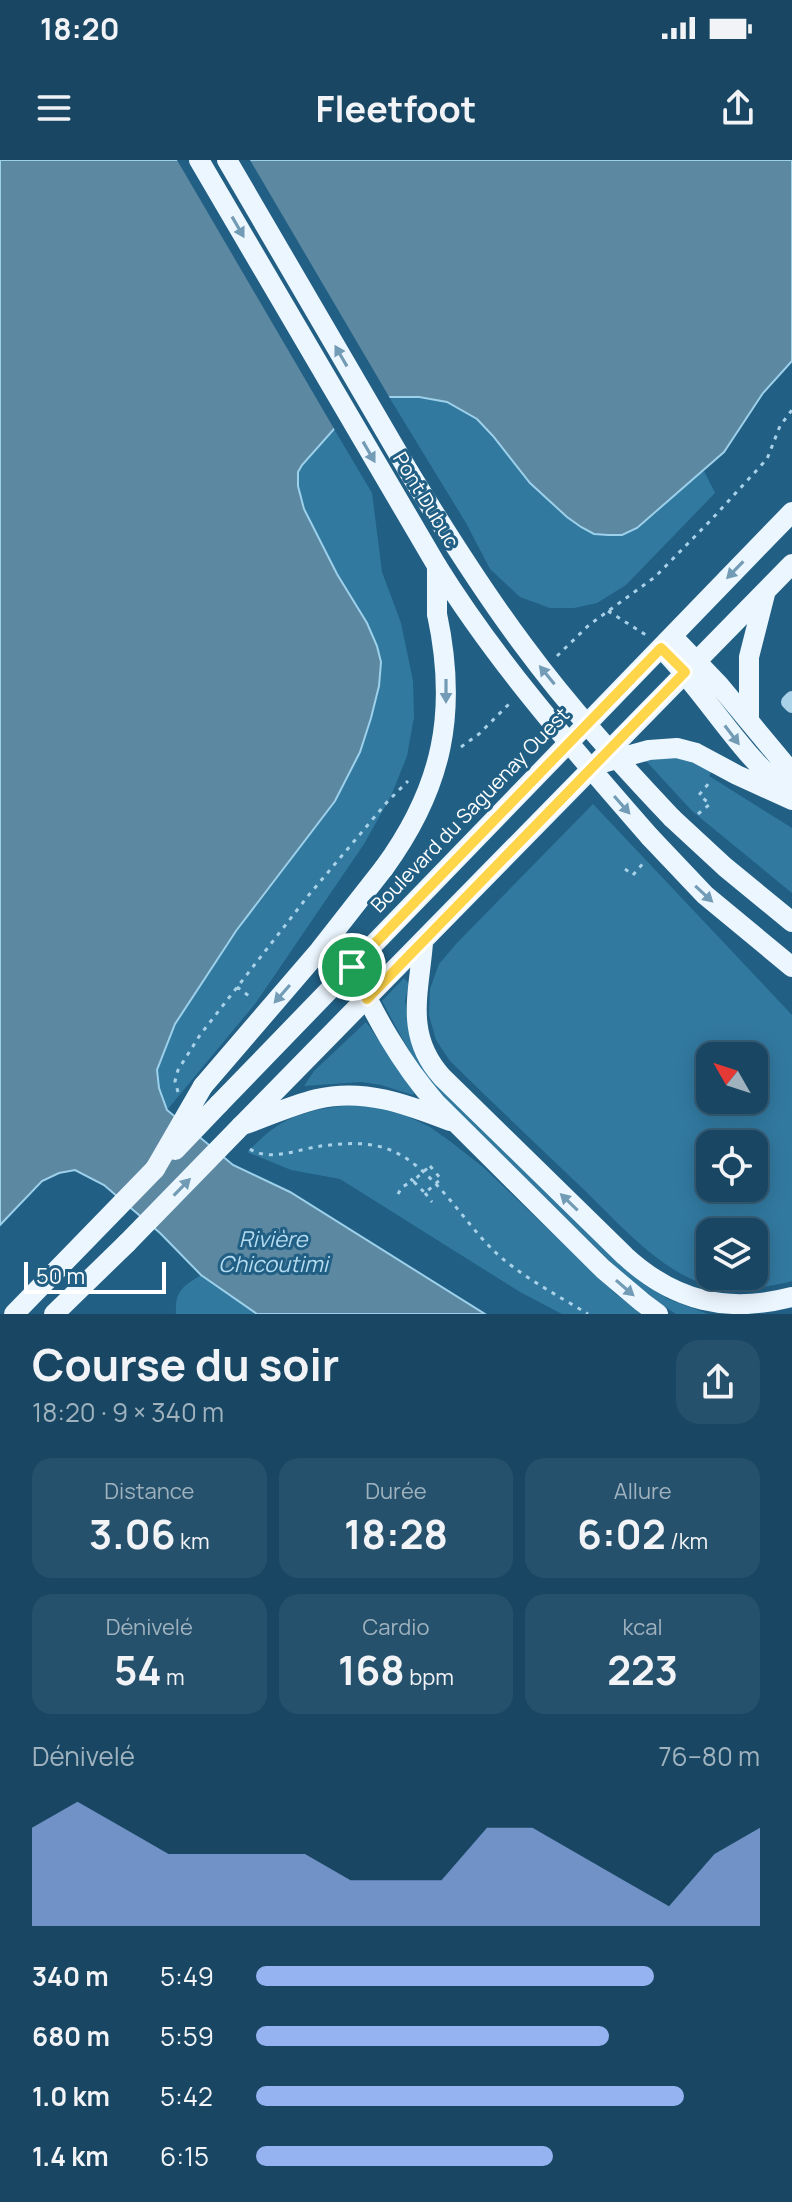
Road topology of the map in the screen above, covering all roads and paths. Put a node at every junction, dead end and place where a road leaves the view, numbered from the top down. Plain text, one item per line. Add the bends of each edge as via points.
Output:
1 (199, 160) edge
2 (227, 160) edge
3 (792, 410) edge
4 (792, 512) edge
5 (792, 564) edge
6 (437, 566) junction
7 (765, 591) junction
8 (608, 611) junction
9 (662, 641) junction
10 (554, 659) dead end
11 (691, 666) junction
12 (792, 698) edge
13 (513, 700) dead end
14 (792, 706) edge
15 (749, 720) junction
16 (457, 749) dead end
17 (595, 765) junction
18 (792, 773) edge
19 (714, 776) dead end
20 (409, 780) dead end
21 (792, 798) edge
22 (695, 816) dead end
23 (649, 848) junction
24 (625, 869) dead end
25 (792, 922) edge
26 (423, 943) junction
27 (352, 967) junction
28 (792, 967) edge
29 (237, 987) junction
30 (243, 992) dead end
31 (367, 999) junction
32 (180, 1094) dead end
33 (454, 1122) junction
34 (241, 1126) junction
35 (250, 1149) dead end
36 (155, 1169) junction
37 (423, 1172) junction
38 (407, 1175) dead end
39 (413, 1181) junction
40 (435, 1185) junction
41 (425, 1193) junction
42 (398, 1194) dead end
43 (432, 1202) dead end
44 (792, 1297) edge
45 (14, 1314) edge
46 (54, 1314) edge
47 (588, 1314) edge
48 (658, 1314) edge

1 -> 6 main road, Pont Dubuc
25 -> 2 main road, Pont Dubuc, bridge via 672,818 526,649 409,472
3 - 8 path via 767,459 655,577
4 -> 9 main road, Boulevard du Saguenay Ouest
5 - 7 main road
6 -> 23 main road, Pont Dubuc, bridge via 503,661
6 -> 36 main road, bridge via 446,708 435,773 423,803 384,868 203,1086
7 - 11 main road
7 - 15 main road via 749,657
8 - 9 path
8 - 10 path
9 - 11 main road
9 - 27 main road, Boulevard du Saguenay Ouest
11 - 15 main road
11 - 17 main road
11 -> 21 main road via 745,751
12 - 14 lane
13 - 16 path
15 - 18 main road
17 - 21 main road via 677,748
17 - 26 main road
19 - 22 path via 699,795 710,804
20 - 29 path
23 - 24 path via 633,875
23 -> 28 main road, Pont Dubuc
26 - 31 main road
44 -> 26 main road via 754,1305 706,1302 666,1287 625,1256 430,1062 416,1016
27 - 31 main road
27 - 36 main road, Boulevard du Saguenay Ouest, bridge
29 - 30 path
29 - 32 path via 178,1070
31 - 33 main road via 399,1056
31 - 34 main road
33 - 34 main road via 395,1101 332,1096
33 -> 48 main road via 611,1276
46 -> 34 main road, bridge
35 - 37 path via 271,1155 319,1146 371,1145 397,1153
36 - 45 main road, Boulevard du Saguenay Ouest
37 - 39 path
37 - 40 path
37 - 40 path via 430,1166 441,1179
38 - 39 path
39 - 41 path
39 - 42 path
40 - 41 path
40 - 47 path via 500,1256
41 - 43 path

